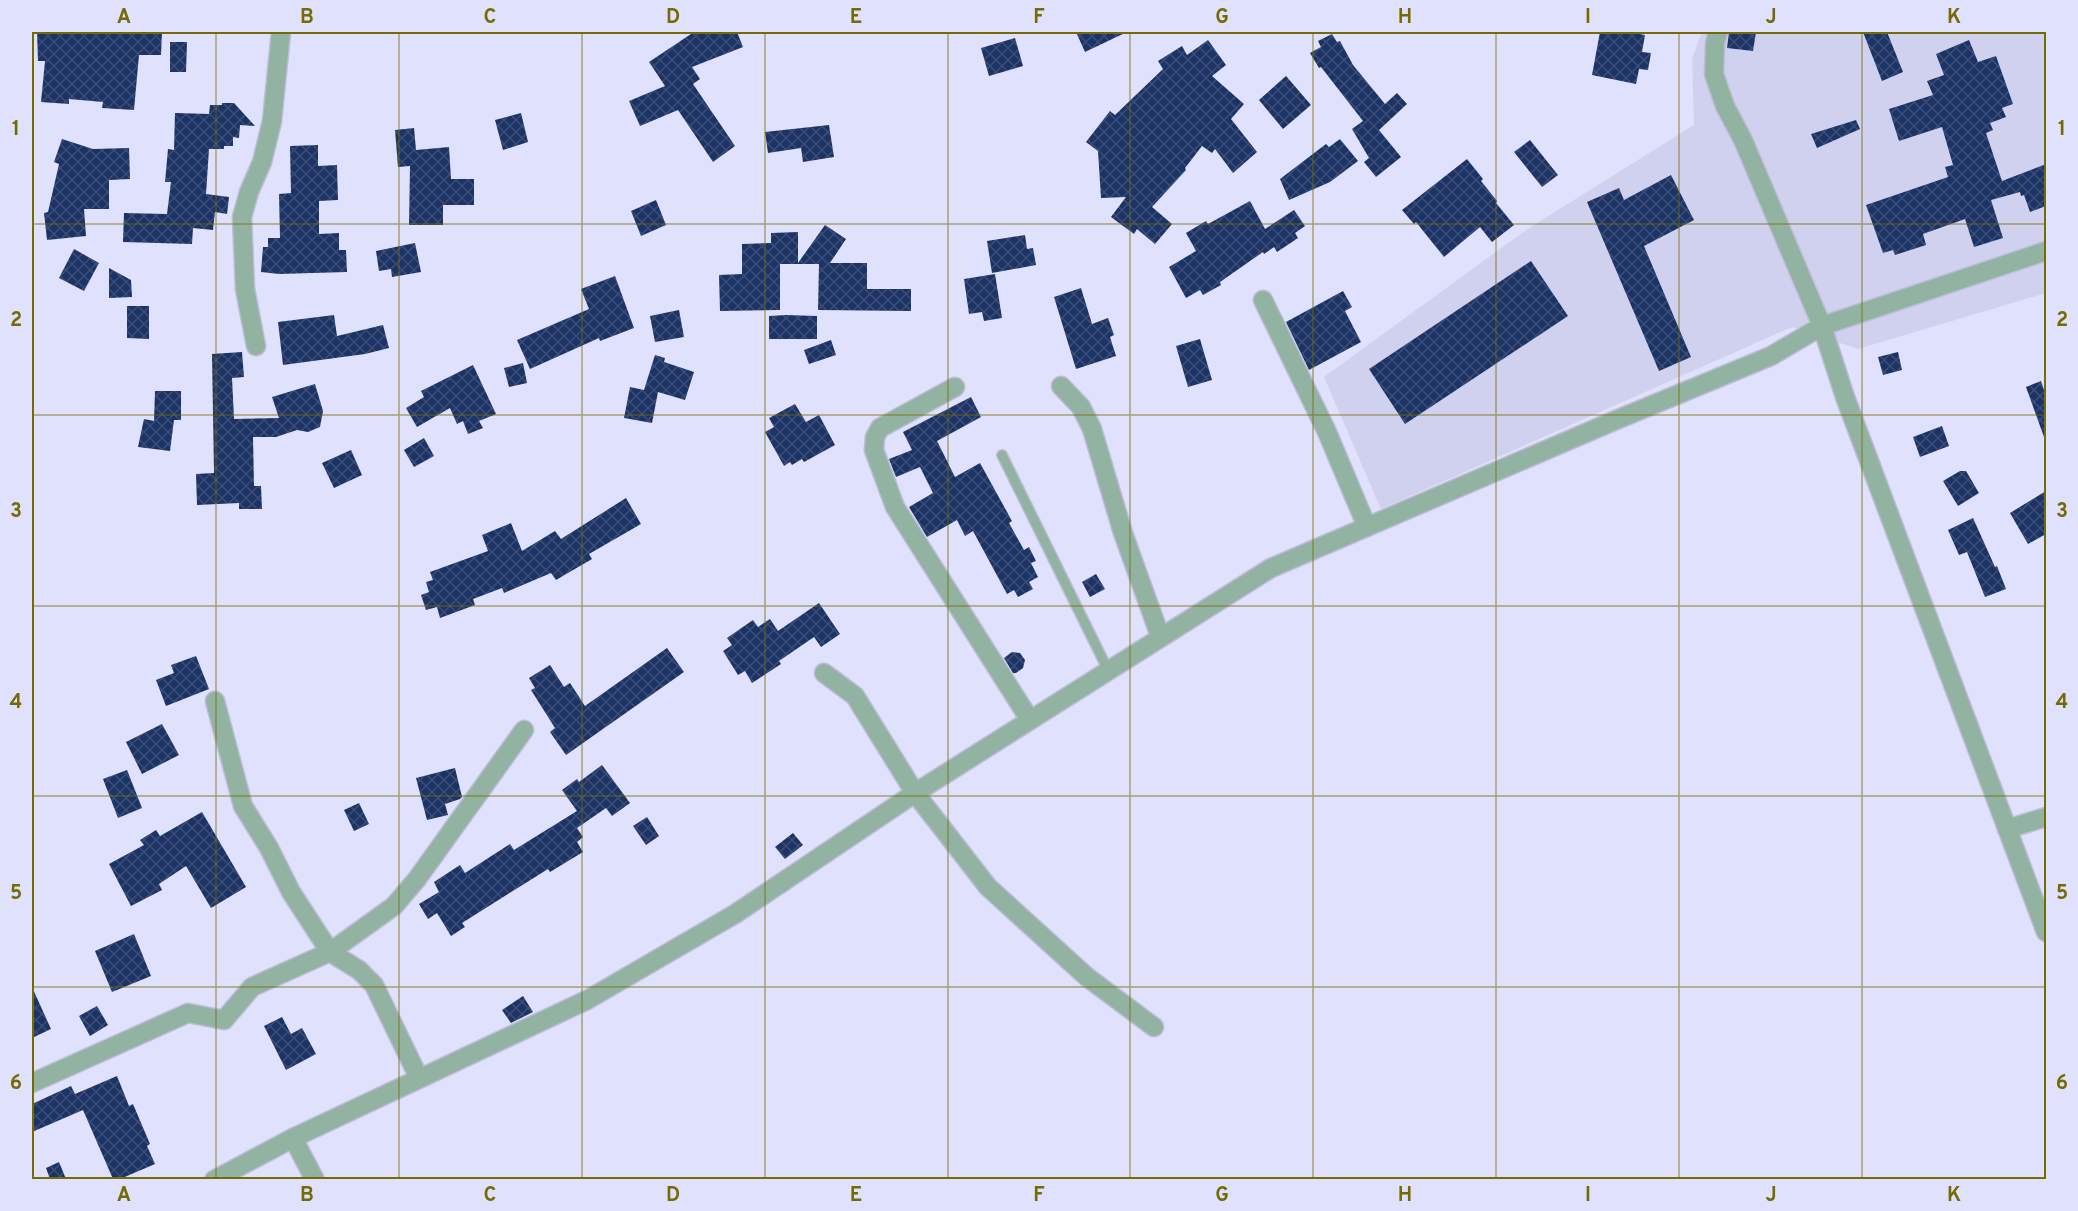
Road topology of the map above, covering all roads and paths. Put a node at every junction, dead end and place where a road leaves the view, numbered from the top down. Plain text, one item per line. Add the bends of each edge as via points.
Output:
1 (280, 32) edge
2 (1718, 32) edge
3 (2046, 251) edge
4 (1263, 300) dead end
5 (1822, 326) junction
6 (256, 346) dead end
7 (1061, 386) dead end
8 (955, 387) dead end
9 (1002, 455) dead end
10 (1367, 527) junction
11 (1160, 636) junction
12 (1108, 669) junction
13 (824, 673) dead end
14 (215, 701) dead end
15 (1030, 720) junction
16 (524, 730) dead end
17 (915, 793) junction
18 (2046, 817) edge
19 (2007, 829) junction
20 (2046, 932) edge
21 (330, 952) junction
22 (1154, 1027) dead end
23 (419, 1078) junction
24 (32, 1083) edge
25 (293, 1138) junction
26 (214, 1179) edge
27 (315, 1179) edge

1 - 6 street via 272,121 242,217 245,289
2 - 5 street via 1714,74 1725,106
3 - 5 street
4 - 10 street via 1327,432
5 - 10 street via 1771,356
5 - 19 street
7 - 11 street via 1082,407 1092,429 1123,533
8 - 15 street via 880,428 874,450 895,507
9 - 12 lane
10 - 11 street via 1270,568
11 - 12 street
12 - 15 street
13 - 17 street via 855,696
14 - 21 street via 243,806
15 - 17 street
16 - 21 street via 394,906
17 - 22 street via 988,887 1087,977
17 - 23 street via 735,914 587,1000
18 - 19 street
19 - 20 street
21 - 23 street via 360,970 374,985
21 - 24 street via 252,987 224,1020 188,1013
23 - 25 street
25 - 26 street
25 - 27 street

